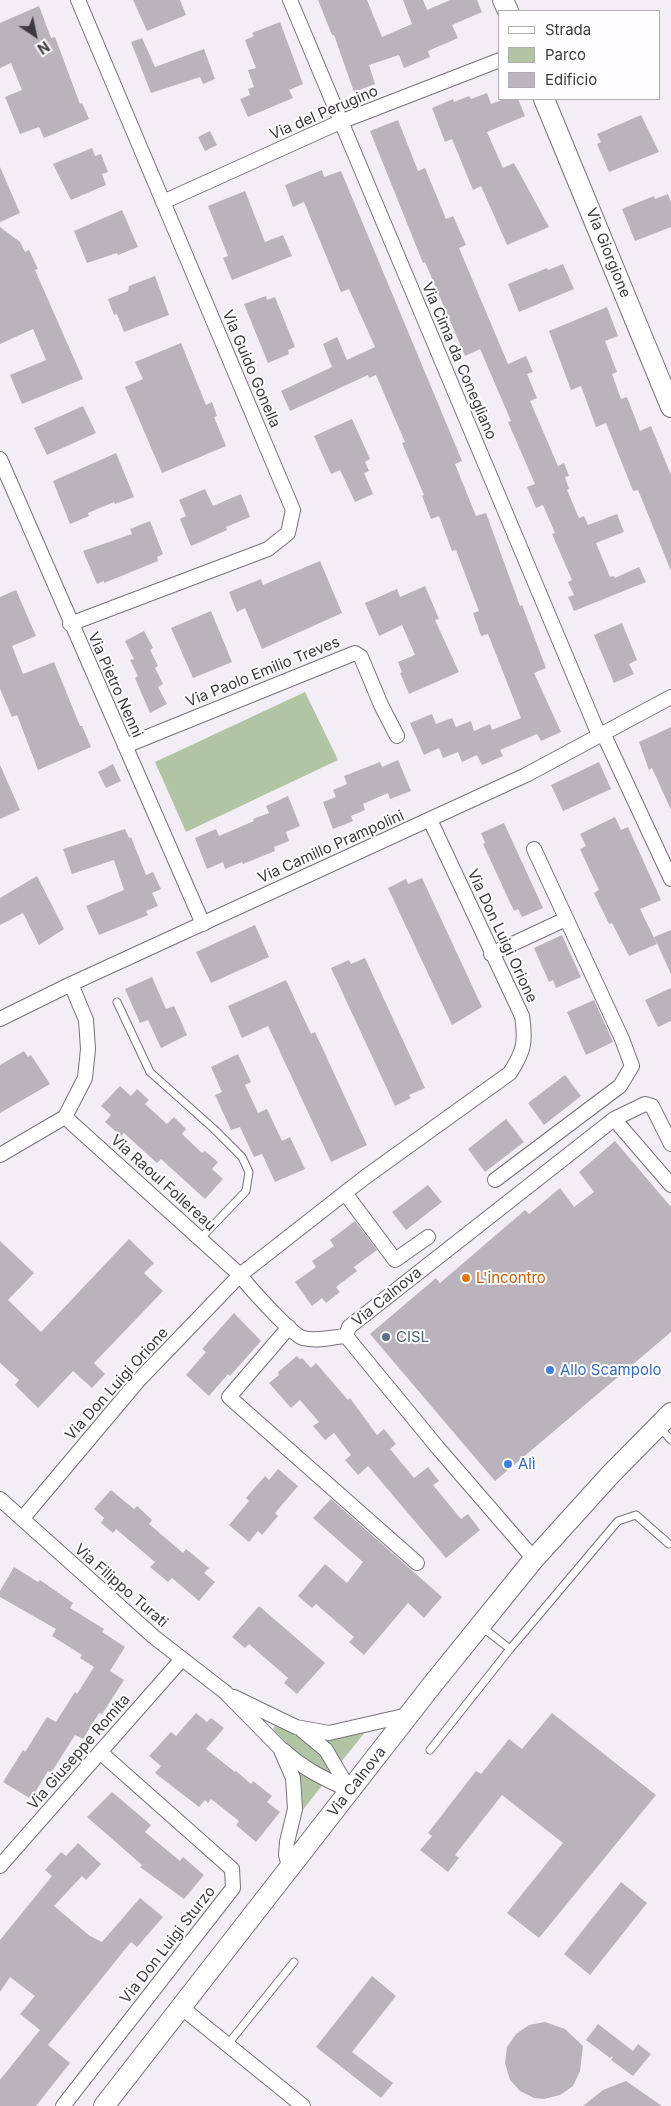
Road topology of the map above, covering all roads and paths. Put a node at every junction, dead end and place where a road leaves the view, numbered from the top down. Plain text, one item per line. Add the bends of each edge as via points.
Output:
1 (78, 0) edge
2 (290, 0) edge
3 (498, 61) edge
4 (544, 100) edge
5 (340, 122) junction
6 (163, 202) junction
7 (671, 407) edge
8 (0, 458) edge
9 (70, 624) junction
10 (671, 697) edge
11 (601, 734) junction
12 (397, 736) dead end
13 (125, 746) junction
14 (430, 820) junction
15 (534, 849) dead end
16 (671, 878) edge
17 (566, 919) junction
18 (202, 924) junction
19 (491, 954) junction
20 (71, 984) junction
21 (117, 1002) dead end
22 (0, 1019) edge
23 (65, 1117) junction
24 (614, 1119) junction
25 (671, 1144) edge
26 (0, 1155) edge
27 (495, 1180) dead end
28 (671, 1185) edge
29 (345, 1193) junction
30 (428, 1237) dead end
31 (200, 1239) junction
32 (240, 1275) junction
33 (289, 1327) junction
34 (346, 1336) junction
35 (667, 1426) edge
36 (0, 1499) edge
37 (22, 1519) junction
38 (669, 1544) dead end
39 (534, 1559) junction
40 (418, 1563) dead end
41 (480, 1626) junction
42 (510, 1649) junction
43 (182, 1659) junction
44 (225, 1692) junction
45 (408, 1715) junction
46 (296, 1727) junction
47 (280, 1748) junction
48 (430, 1750) dead end
49 (100, 1752) junction
50 (350, 1791) junction
51 (0, 1866) edge
52 (290, 1868) junction
53 (294, 1962) dead end
54 (181, 2007) junction
55 (228, 2044) junction
56 (63, 2106) edge
57 (104, 2106) edge
58 (303, 2106) edge

1 - 6 street, Via Guido Gonella
2 - 5 street, Via Cima da Conegliano
3 - 5 street, Via del Perugino
4 - 7 main road, Via Giorgione
5 - 6 street, Via del Perugino
5 - 11 street, Via Cima da Conegliano
6 - 9 street, Via Guido Gonella via 293,510 288,533 268,549
8 - 9 street, Via Pietro Nenni
9 - 13 street, Via Pietro Nenni
10 - 11 street, Via Camillo Prampolini
11 - 14 street, Via Camillo Prampolini via 526,775
11 - 16 street, Via Cima da Conegliano
12 - 13 street, Via Paolo Emilio Treves via 361,657 355,653
13 - 18 street, Via Pietro Nenni
14 - 18 street, Via Camillo Prampolini
14 - 19 street, Via Don Luigi Orione
15 - 17 street
17 - 19 street
17 - 27 street via 632,1066 620,1086
18 - 20 street, Via Camillo Prampolini
19 - 29 street, Via Don Luigi Orione via 522,1016 525,1038 521,1056 510,1074
20 - 22 street, Via Camillo Prampolini
20 - 23 street via 86,1020 88,1049 85,1078
21 - 31 lane via 150,1072 242,1157 249,1172 246,1191
23 - 26 street
23 - 31 street, Via Raoul Follereau
24 - 25 street, Via Calnova via 645,1104 652,1106
24 - 28 street
24 - 34 street, Via Calnova via 349,1327
29 - 30 street via 395,1260
29 - 32 street, Via Don Luigi Orione
31 - 32 street, Via Raoul Follereau
32 - 33 street
32 - 37 street, Via Don Luigi Orione via 138,1381
33 - 34 street via 300,1338 314,1340
33 - 40 street via 229,1397
34 - 39 street, Via Calnova
35 - 39 main road, Via Calnova via 610,1474
36 - 37 street, Via Filippo Turati
37 - 43 street, Via Filippo Turati
38 - 42 lane via 636,1514 618,1521
39 - 41 main road, Via Calnova
41 - 42 lane
41 - 45 main road, Via Calnova
42 - 48 lane
43 - 44 street, Via Filippo Turati
43 - 49 street, Via Giuseppe Romita
44 - 46 street, Via Filippo Turati
44 - 47 street, Via Filippo Turati
45 - 46 street, Via Filippo Turati via 329,1733
45 - 50 main road, Via Calnova
46 - 50 street, Via Filippo Turati via 326,1750
47 - 50 street, Via Filippo Turati via 312,1774
47 - 52 street, Via Filippo Turati via 292,1778 295,1809 287,1842
49 - 51 street, Via Giuseppe Romita
49 - 56 street, Via Don Luigi Sturzo via 232,1869 233,1888
50 - 52 main road, Via Calnova
52 - 54 main road, Via Calnova
53 - 55 lane
54 - 55 street
54 - 57 main road, Via Calnova
55 - 58 street

